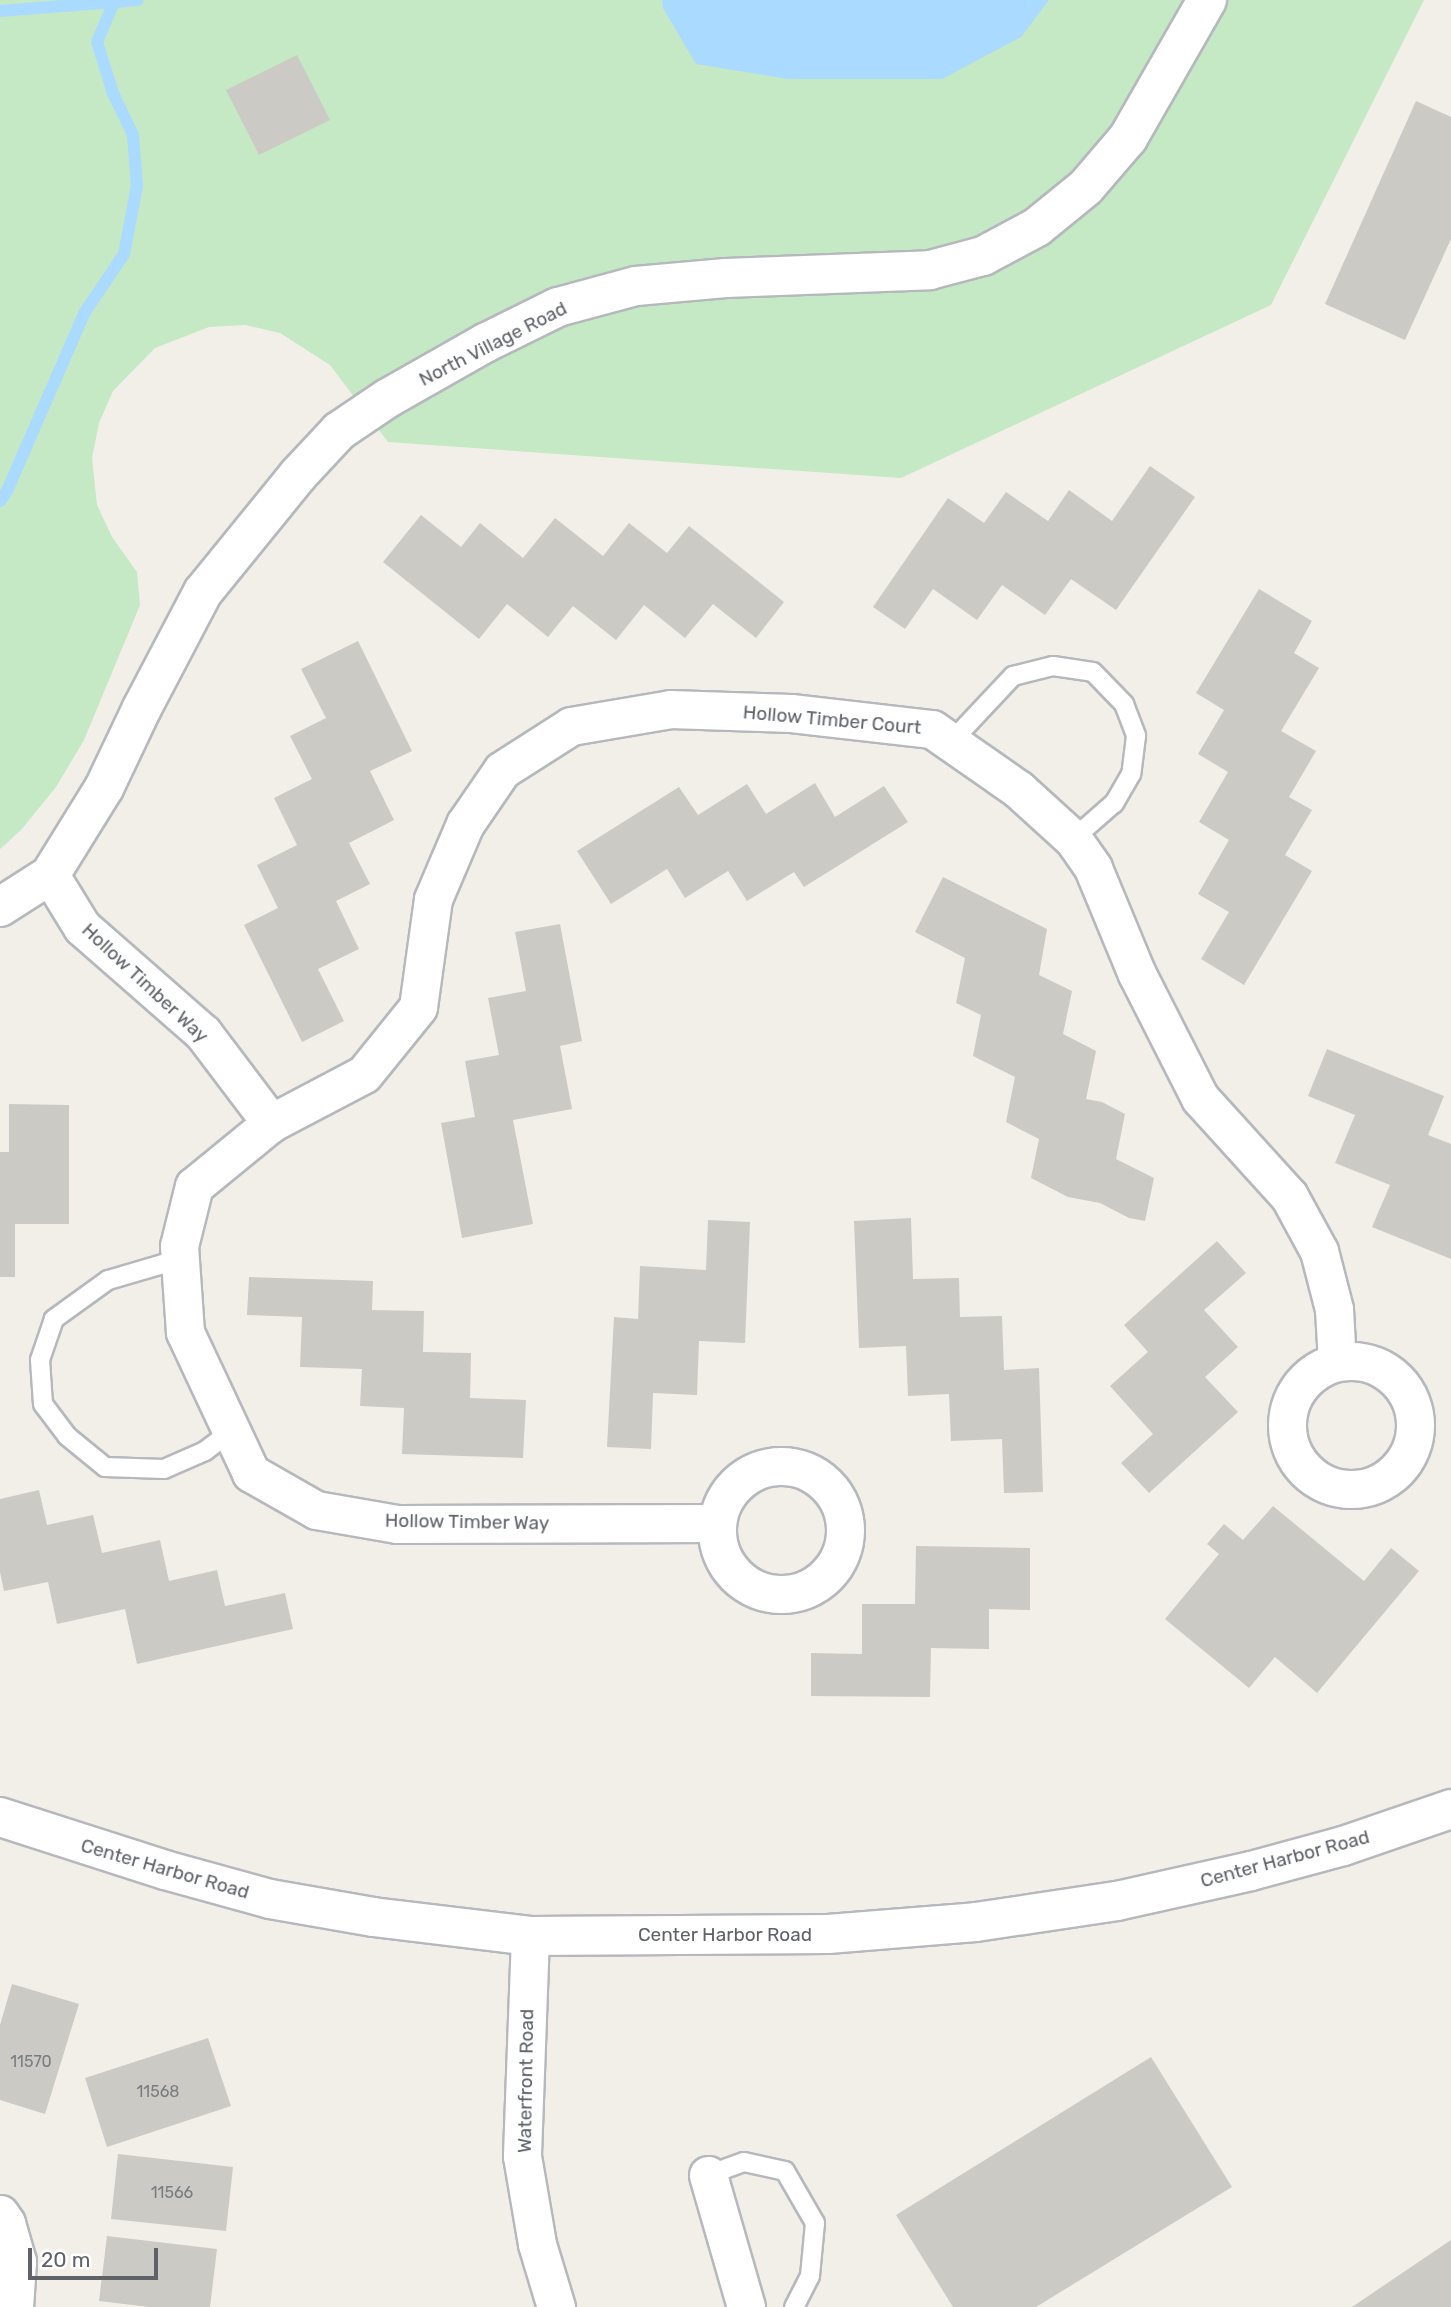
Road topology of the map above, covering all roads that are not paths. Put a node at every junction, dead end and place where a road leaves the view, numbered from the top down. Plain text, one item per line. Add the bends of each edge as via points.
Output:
1 (1207, 0) edge
2 (951, 742) junction
3 (1073, 839) junction
4 (50, 875) junction
5 (0, 906) edge
6 (271, 1123) junction
7 (180, 1259) junction
8 (1338, 1362) dead end
9 (232, 1431) junction
10 (717, 1523) dead end
11 (1451, 1809) edge
12 (0, 1817) edge
13 (530, 1936) junction
14 (708, 2175) joint
15 (0, 2214) edge
16 (14, 2307) edge
17 (556, 2307) edge
18 (746, 2307) edge
19 (794, 2307) edge

1 - 4 street, North Village Road via 1128,138 1086,187 1037,227 983,256 930,270 636,286 558,307 388,398 339,431 203,592 104,788
2 - 3 street, Hollow Timber Court via 1018,789
2 - 3 lane via 1013,676 1053,666 1093,672 1124,704 1136,736 1131,774 1114,803
2 - 6 street, Hollow Timber Court via 932,729 790,713 670,709 571,726 502,770 465,824 433,898 418,1007 364,1073
3 - 8 street, Hollow Timber Court via 1093,868 1137,974 1200,1098 1289,1196 1319,1251 1334,1309
4 - 5 street, North Village Road
4 - 6 street, Hollow Timber Way via 82,927 203,1033
6 - 7 street, Hollow Timber Way via 194,1186
7 - 9 street, Hollow Timber Way via 185,1332
7 - 9 lane via 108,1280 54,1319 40,1360 43,1404 67,1436 105,1467 164,1469 205,1451
9 - 10 street, Hollow Timber Way via 251,1473 316,1510 397,1524
11 - 13 street, Center Harbor Road via 1251,1871 1117,1900 976,1922 828,1934
12 - 13 street, Center Harbor Road via 270,1899
13 - 17 street, Waterfront Road via 522,2156 537,2244
14 - 18 street
14 - 19 lane via 744,2162 785,2171 815,2223 810,2276
15 - 16 street via 17,2261

